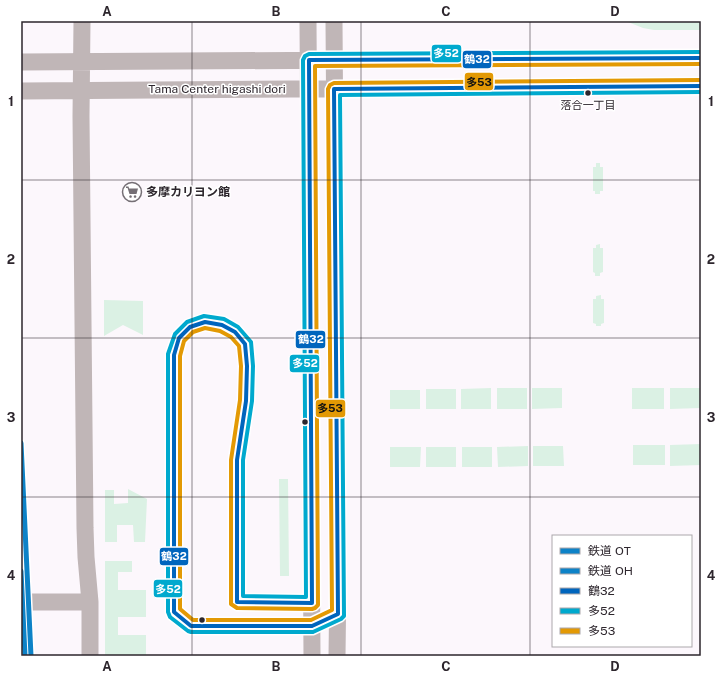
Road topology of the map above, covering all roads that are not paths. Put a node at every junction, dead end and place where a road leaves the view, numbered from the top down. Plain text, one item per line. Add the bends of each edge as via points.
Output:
1 (82, 21) edge
2 (308, 21) edge
3 (334, 21) edge
4 (701, 58) edge
5 (309, 60) junction
6 (334, 60) junction
7 (21, 62) edge
8 (82, 62) junction
9 (701, 86) edge
10 (334, 88) junction
11 (309, 89) junction
12 (82, 90) junction
13 (21, 91) edge
14 (21, 602) edge
15 (90, 602) junction
16 (90, 656) edge
17 (312, 656) edge
18 (337, 656) edge

1 - 8 street
2 - 5 street
3 - 6 street
4 - 6 street
5 - 6 street
5 - 8 street
5 - 11 street
6 - 10 street
7 - 8 street
8 - 12 street
9 - 10 street, Tama Center higashi dori
10 - 11 street, Tama Center higashi dori
10 - 18 street
11 - 12 street, Tama Center higashi dori
11 - 17 street
12 - 13 street, Tama Center higashi dori
12 - 15 street via 86,557
14 - 15 street
15 - 16 street

